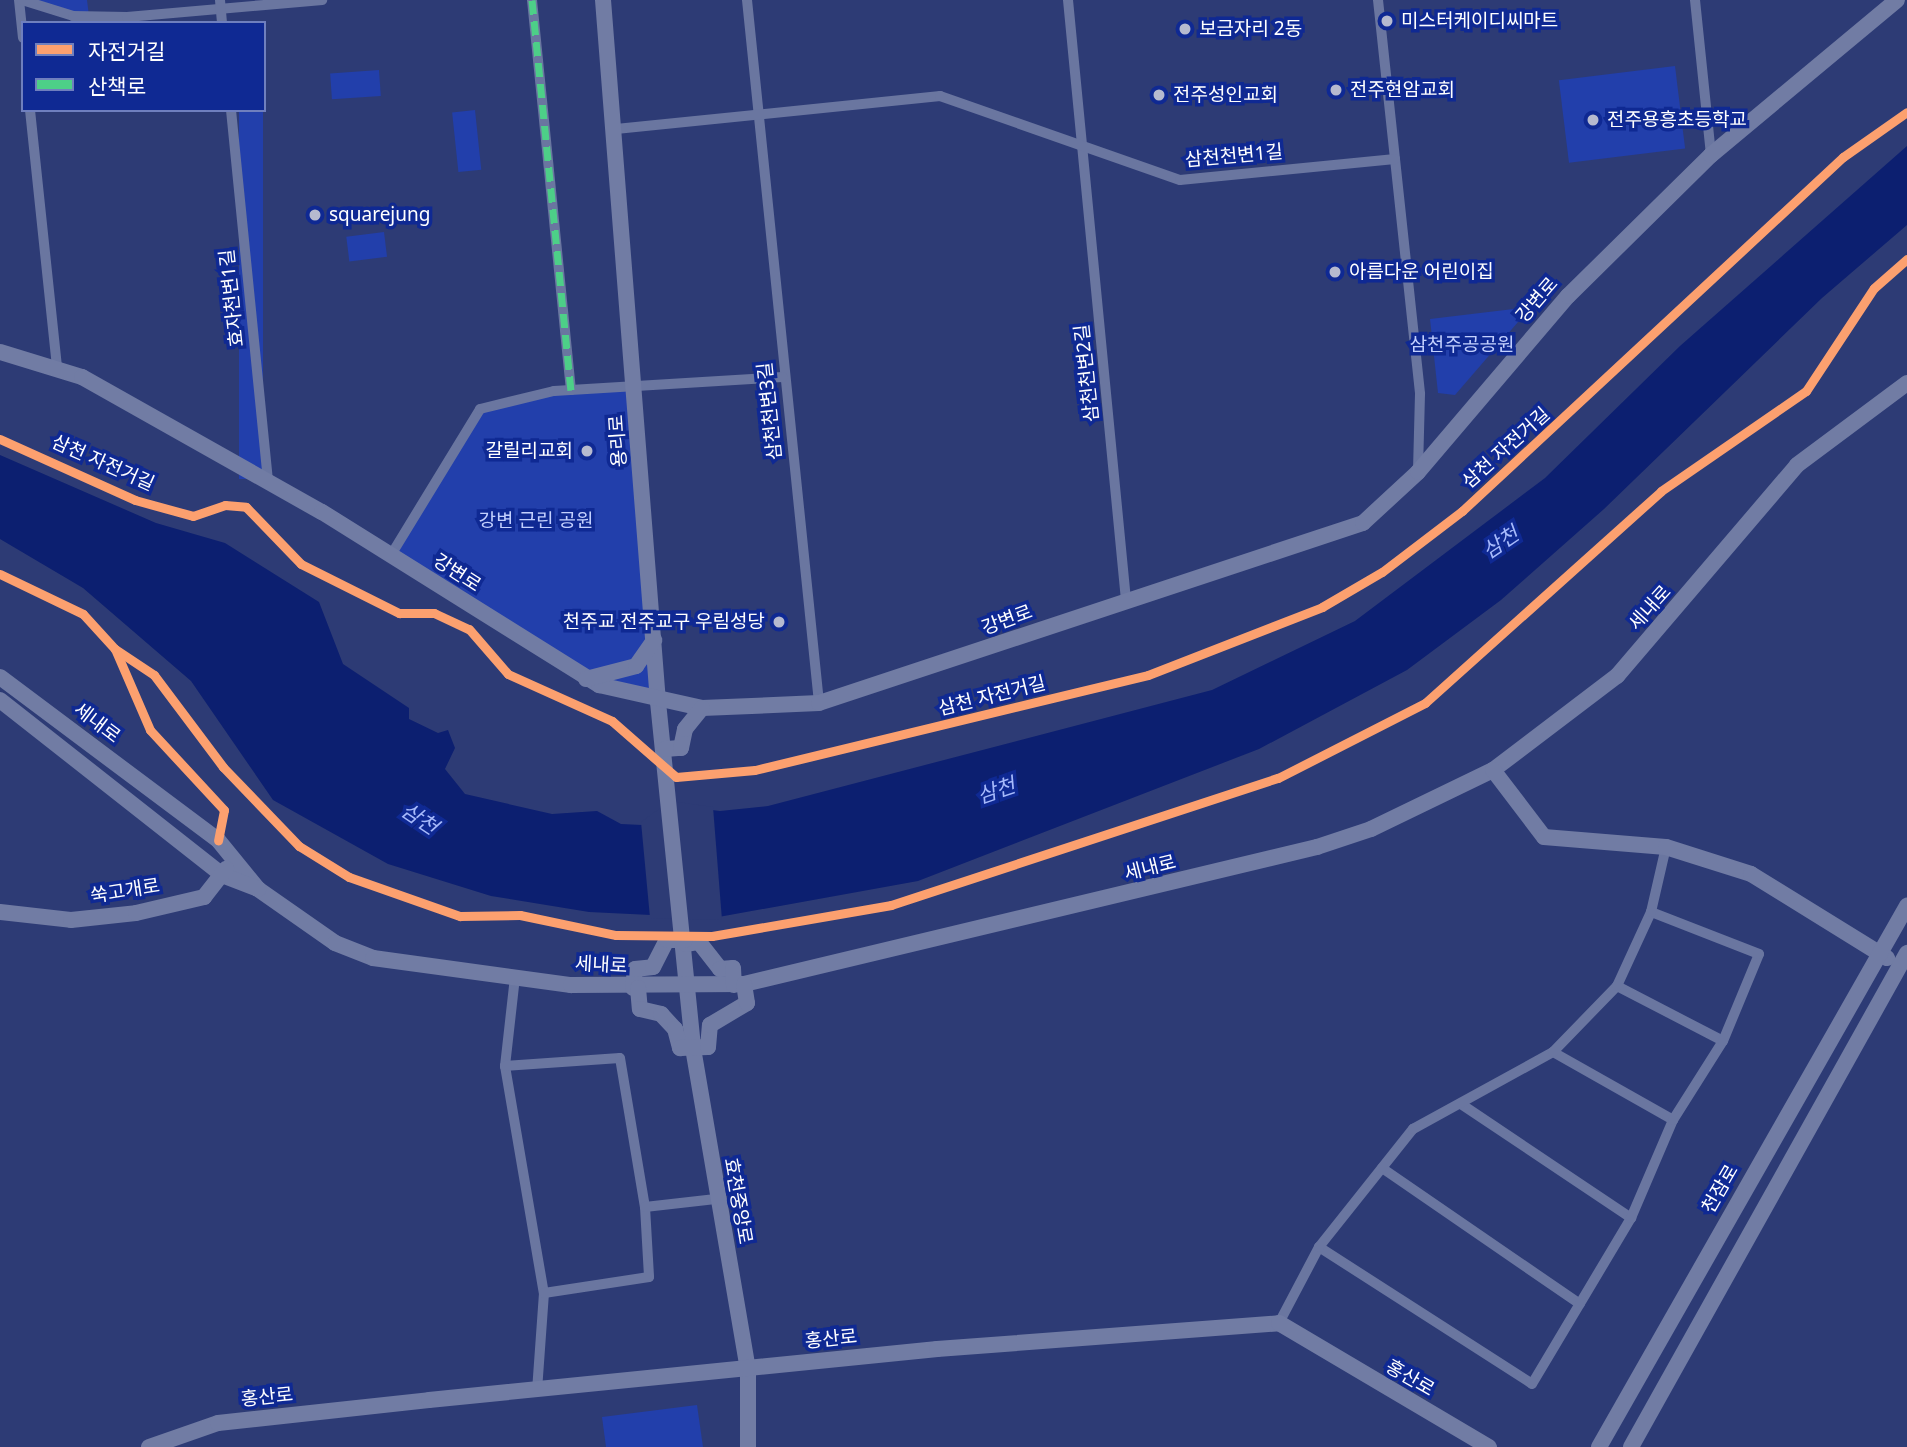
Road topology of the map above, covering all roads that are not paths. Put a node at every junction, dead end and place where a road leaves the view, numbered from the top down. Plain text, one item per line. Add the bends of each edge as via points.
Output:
1 (20, 0) edge
2 (322, 0) edge
3 (532, 0) edge
4 (603, 0) edge
5 (747, 0) edge
6 (1068, 0) edge
7 (1378, 0) edge
8 (1695, 0) edge
9 (1897, 0) edge
10 (220, 4) edge
11 (22, 21) edge
12 (30, 112) edge
13 (231, 112) edge
14 (758, 114) junction
15 (616, 128) junction
16 (1082, 142) junction
17 (1711, 155) junction
18 (1395, 159) junction
19 (0, 352) edge
20 (57, 365) junction
21 (783, 377) junction
22 (1907, 383) edge
23 (635, 386) junction
24 (571, 390) junction
25 (1418, 472) junction
26 (268, 482) junction
27 (391, 555) junction
28 (1126, 600) junction
29 (654, 640) junction
30 (0, 677) edge
31 (586, 679) junction
32 (0, 700) edge
33 (819, 704) junction
34 (658, 706) junction
35 (702, 712) junction
36 (665, 749) junction
37 (1493, 770) junction
38 (1666, 848) junction
39 (236, 856) junction
40 (222, 875) junction
41 (258, 889) junction
42 (1907, 906) edge
43 (0, 912) edge
44 (1651, 912) junction
45 (686, 942) junction
46 (1881, 953) junction
47 (1904, 963) edge
48 (515, 977) junction
49 (739, 985) junction
50 (691, 986) junction
51 (1617, 986) junction
52 (636, 988) junction
53 (1723, 1041) junction
54 (693, 1048) junction
55 (1553, 1052) junction
56 (505, 1066) junction
57 (1461, 1104) junction
58 (1673, 1120) junction
59 (1382, 1168) junction
60 (716, 1199) junction
61 (645, 1207) junction
62 (1631, 1218) junction
63 (1319, 1247) junction
64 (544, 1293) junction
65 (1580, 1304) junction
66 (1279, 1323) junction
67 (748, 1371) junction
68 (537, 1390) junction
69 (149, 1447) edge
70 (748, 1447) edge
71 (1489, 1447) edge
72 (1599, 1447) edge
73 (1630, 1447) edge

1 - 10 street via 73,16
1 - 11 street
2 - 10 street
3 - 24 street
4 - 15 street, 용리로
5 - 14 street, 삼천천변3길
6 - 16 street, 삼천천변2길
7 - 18 street
8 - 17 street
9 - 17 street, 강변로
12 - 20 street
13 - 26 street, 효자천변1길
14 - 15 street
14 - 16 street via 940,96
14 - 21 street, 삼천천변3길
15 - 23 street, 용리로
16 - 18 street, 삼천천변1길 via 1180,180
16 - 28 street, 삼천천변2길
17 - 25 street, 강변로 via 1568,296
18 - 25 street via 1420,394
19 - 20 street, 강변로
20 - 26 street, 강변로
21 - 23 street
21 - 33 street, 삼천천변3길
22 - 37 street, 세내로 via 1797,465 1616,676
23 - 24 street
23 - 29 street, 용리로
24 - 27 street via 481,409
25 - 28 street, 강변로 via 1363,523
26 - 27 street, 강변로
27 - 31 street, 강변로
28 - 33 street, 강변로
29 - 31 street via 636,666
29 - 34 street, 용리로
30 - 39 street, 세내로
31 - 34 street, 강변로
32 - 40 street, 세내로
33 - 35 street, 강변로
34 - 35 street, 강변로
34 - 36 street, 용리로
35 - 36 street via 685,729 681,748
36 - 45 street, 용리로
37 - 38 street via 1544,837
37 - 49 street, 세내로 via 1371,829 1317,847
38 - 44 street
38 - 46 street via 1751,874
39 - 40 street, 쑥고개로
39 - 41 street, 세내로
40 - 41 street, 세내로
40 - 43 street, 쑥고개로 via 204,897 136,913 71,920
41 - 48 street, 세내로 via 313,930 373,958
42 - 46 street, 천잠로
44 - 51 street
44 - 53 street via 1759,954
45 - 49 street via 699,942 711,961 733,968
45 - 50 street, 효천중앙로
45 - 52 street via 667,940 658,961 635,970
46 - 47 street
46 - 72 street, 천잠로
47 - 73 street
48 - 52 street, 세내로
48 - 56 street
49 - 50 street, 세내로
49 - 54 street via 747,1003 710,1025 708,1047
50 - 52 street, 세내로
50 - 54 street, 효천중앙로
51 - 53 street
51 - 55 street
52 - 54 street via 640,1009 661,1014 675,1029 680,1048
53 - 58 street
54 - 60 street, 효천중앙로
55 - 57 street
55 - 58 street
56 - 61 street via 620,1058
56 - 64 street
57 - 59 street via 1413,1129
57 - 62 street
58 - 62 street
59 - 63 street
59 - 65 street
60 - 61 street
60 - 67 street, 효천중앙로
61 - 64 street via 649,1277
62 - 65 street
63 - 65 street via 1532,1384
63 - 66 street
64 - 68 street
66 - 67 street, 홍산로 via 950,1347
66 - 71 street, 홍산로
67 - 68 street, 홍산로
67 - 70 street, 효천중앙로
68 - 69 street, 홍산로 via 218,1423

